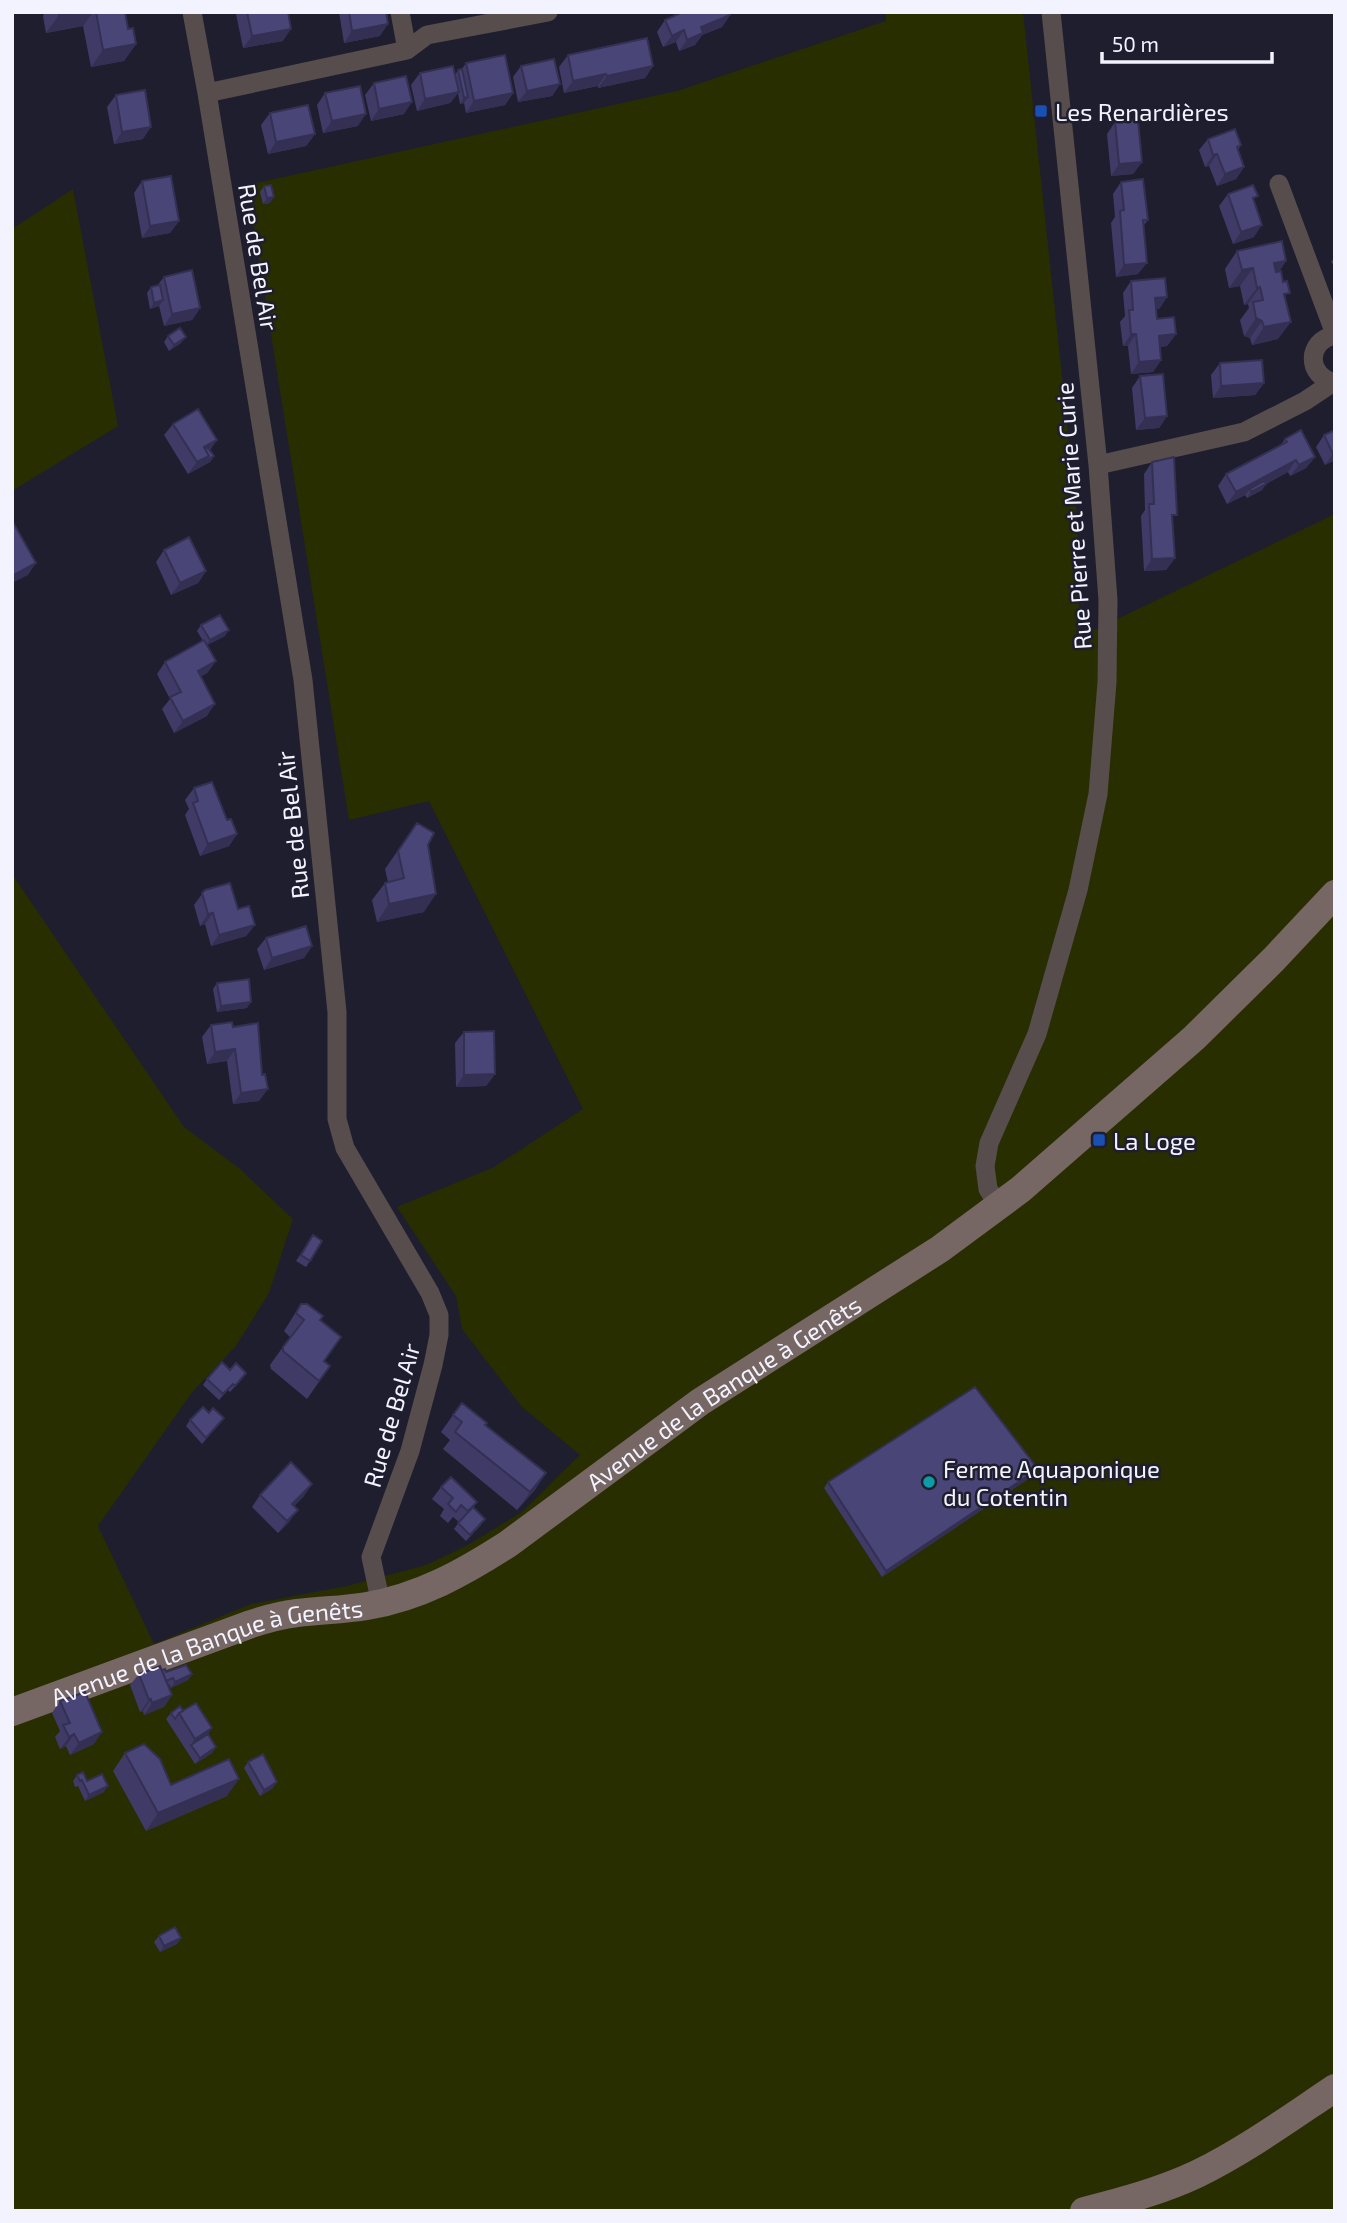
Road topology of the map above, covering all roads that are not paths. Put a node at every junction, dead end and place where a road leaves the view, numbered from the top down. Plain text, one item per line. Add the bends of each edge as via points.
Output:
1 (192, 12) edge
2 (400, 12) edge
3 (548, 12) edge
4 (1051, 12) edge
5 (407, 50) junction
6 (207, 93) junction
7 (1279, 184) dead end
8 (1335, 334) edge
9 (1333, 383) edge
10 (1098, 465) junction
11 (1335, 894) edge
12 (999, 1206) junction
13 (381, 1604) junction
14 (12, 1712) edge
15 (1335, 2088) edge
16 (1084, 2211) edge

1 - 6 street, Rue de Bel Air
2 - 5 street
3 - 5 street via 428,35
4 - 10 street, Rue Pierre et Marie Curie
5 - 6 street
6 - 13 street, Rue de Bel Air via 303,680 337,1012 337,1119 345,1148 439,1315 439,1335 410,1451 371,1557
7 - 8 street
8 - 9 street via 1317,346 1313,361 1318,375
9 - 10 street via 1244,432
10 - 12 street, Rue Pierre et Marie Curie via 1108,600 1098,794 1078,890 1037,1034 989,1143 988,1189
11 - 12 street, Avenue de la Banque à Genêts via 1194,1038
12 - 13 street, Avenue de la Banque à Genêts via 940,1249 699,1402 508,1544 430,1589
13 - 14 street, Avenue de la Banque à Genêts via 297,1613 251,1624
15 - 16 street via 1197,2174

